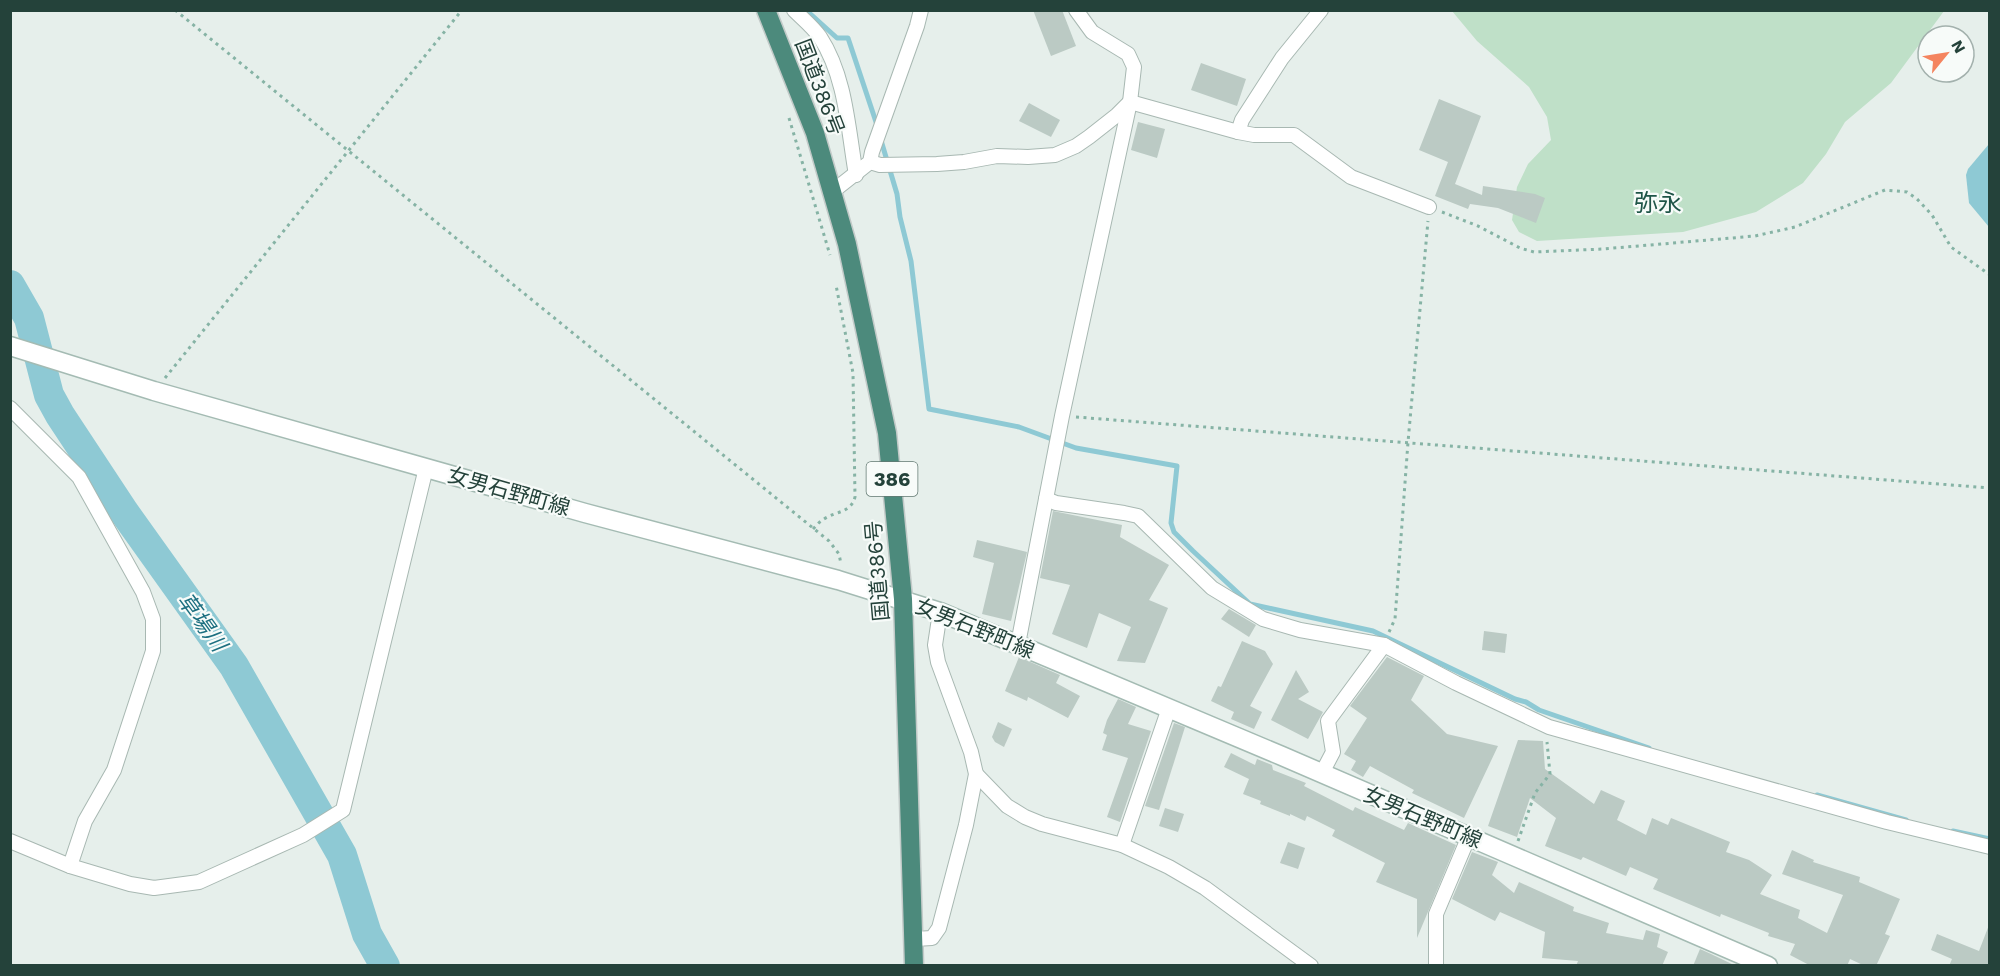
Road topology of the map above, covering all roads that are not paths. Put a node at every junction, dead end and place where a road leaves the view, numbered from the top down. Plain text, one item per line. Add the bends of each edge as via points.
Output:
1 (766, 10) edge
2 (794, 10) edge
3 (921, 10) edge
4 (1076, 10) edge
5 (1322, 10) edge
6 (1130, 102) junction
7 (1238, 132) junction
8 (870, 162) junction
9 (856, 175) junction
10 (832, 192) junction
11 (1429, 207) road end
12 (10, 346) edge
13 (10, 408) edge
14 (426, 468) junction
15 (1046, 499) junction
16 (903, 599) junction
17 (940, 612) junction
18 (1018, 644) junction
19 (1384, 645) junction
20 (1169, 708) junction
21 (1322, 773) junction
22 (976, 774) junction
23 (1468, 836) junction
24 (10, 841) edge
25 (1122, 845) junction
26 (1989, 847) edge
27 (70, 866) junction
28 (915, 939) junction
29 (914, 966) edge
30 (1311, 966) edge
31 (1436, 966) edge
32 (1768, 966) edge

1 - 10 highway, 国道386号 / 386 via 815,134
2 - 9 street via 819,35 833,60
3 - 8 street
4 - 6 street via 1092,32 1128,54 1134,67
5 - 7 street via 1282,58
6 - 7 street
6 - 8 street via 1089,137 1055,155 997,156 938,164
6 - 15 street
7 - 11 street via 1294,135 1351,177
8 - 9 street
9 - 10 street
10 - 16 highway, 国道386号 / 386 via 847,243 887,433
12 - 14 main road, 女男石野町線
13 - 27 street via 79,477 143,592 153,619 153,651 114,770 86,821
14 - 16 main road, 女男石野町線
14 - 27 street via 343,810 303,835 199,882 154,888
15 - 18 street
15 - 19 street via 1138,516 1212,588 1263,619
16 - 17 main road, 女男石野町線
16 - 28 highway, 国道386号 / 386
17 - 18 main road, 女男石野町線
17 - 22 street via 935,645 938,662
18 - 20 main road, 女男石野町線
19 - 21 street via 1328,721 1333,752
19 - 26 street via 1545,725
20 - 21 main road, 女男石野町線
20 - 25 street
21 - 23 main road, 女男石野町線
22 - 25 street via 1007,806 1025,817
22 - 28 street via 939,928 932,938
23 - 31 street via 1436,914
23 - 32 main road, 女男石野町線
24 - 27 street
25 - 30 street via 1205,888
28 - 29 highway, 国道386号 / 386

